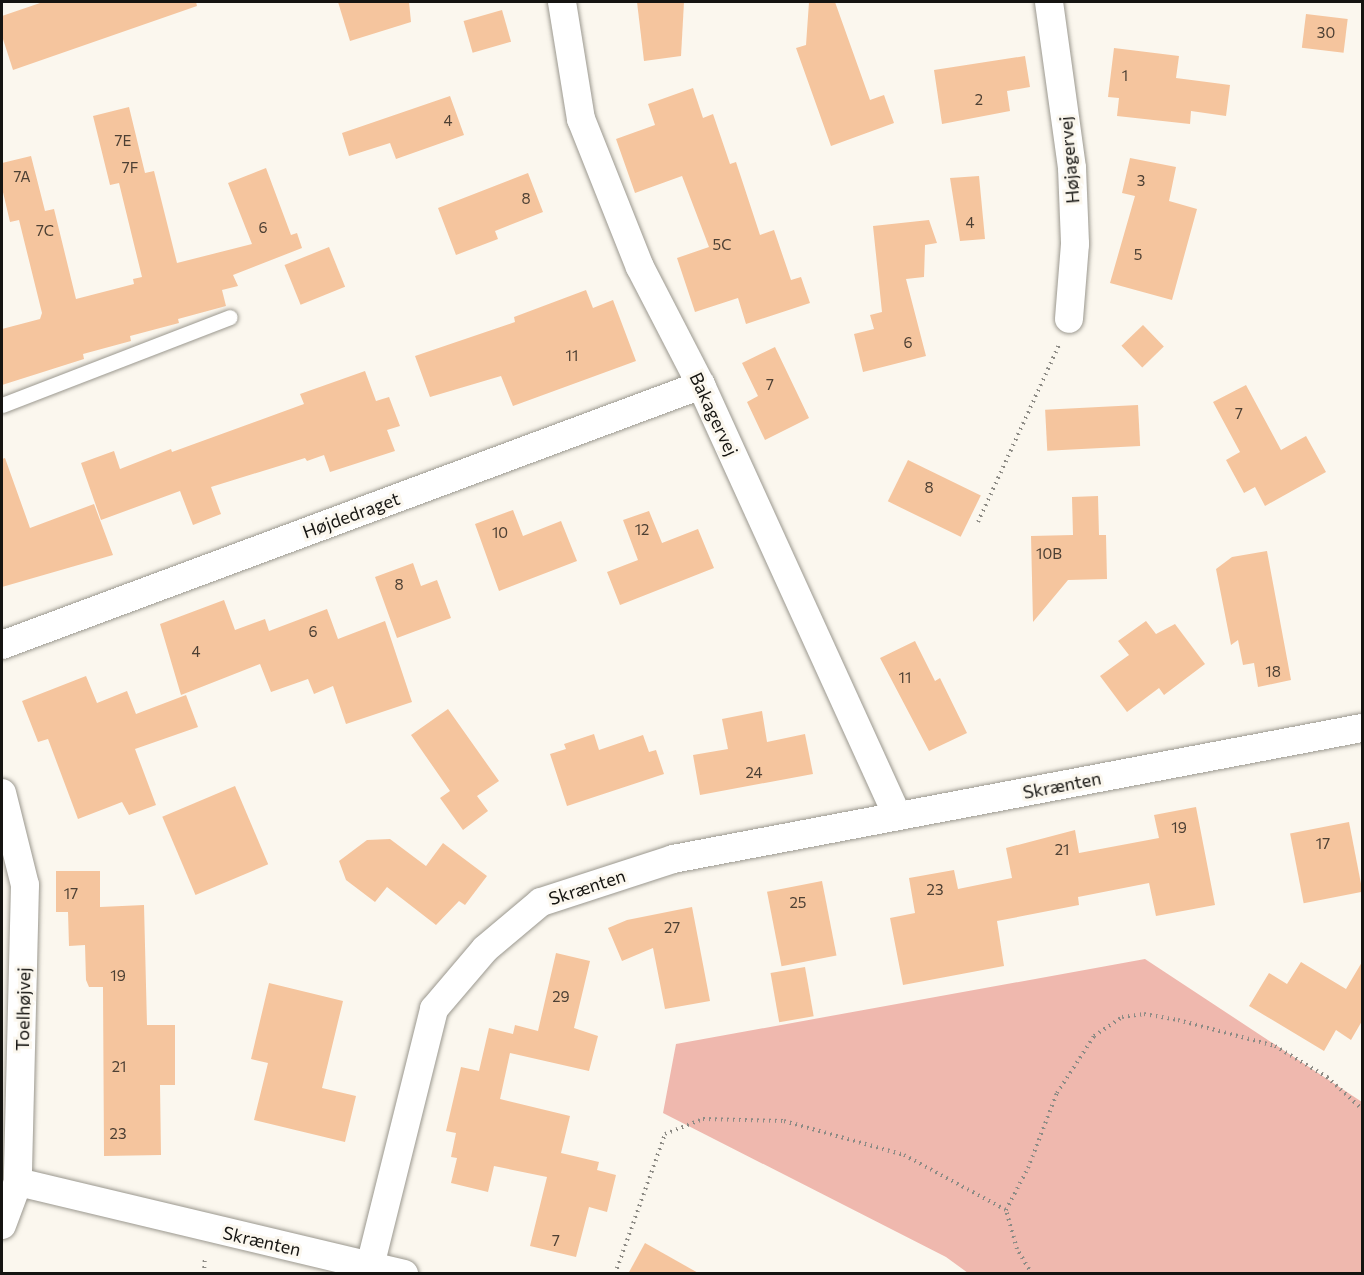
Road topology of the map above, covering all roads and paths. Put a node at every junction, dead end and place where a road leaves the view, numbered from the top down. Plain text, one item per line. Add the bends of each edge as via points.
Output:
1 (562, 2) edge
2 (1049, 2) edge
3 (230, 317) dead end
4 (1069, 319) joint
5 (701, 385) junction
6 (2, 405) edge
7 (978, 522) dead end
8 (2, 645) edge
9 (1362, 728) edge
10 (2, 794) edge
11 (897, 816) junction
12 (13, 980) edge
13 (1362, 1109) edge
14 (18, 1182) junction
15 (1006, 1210) junction
16 (2, 1225) edge
17 (370, 1266) junction
18 (404, 1274) edge
19 (615, 1274) edge
20 (1032, 1274) edge

1 - 5 street, Bakagervej via 581,119 640,267
2 - 4 street, Højagervej via 1072,168 1075,244
3 - 6 lane
4 - 7 path via 1038,398
5 - 8 street, Højdedraget
5 - 11 street, Bakagervej
9 - 11 street, Skrænten
10 - 12 street, Toelhøjvej via 25,885
11 - 17 street, Skrænten via 673,859 541,902 485,949 434,1009
12 - 14 street, Toelhøjvej
13 - 15 path via 1327,1077 1275,1046 1178,1020 1144,1014 1122,1017 1094,1036 1057,1093 1028,1168
14 - 16 street, Toelhøjvej
14 - 17 street, Skrænten
15 - 19 path via 904,1155 784,1121 703,1119 665,1134
15 - 20 path via 1017,1250
17 - 18 street

